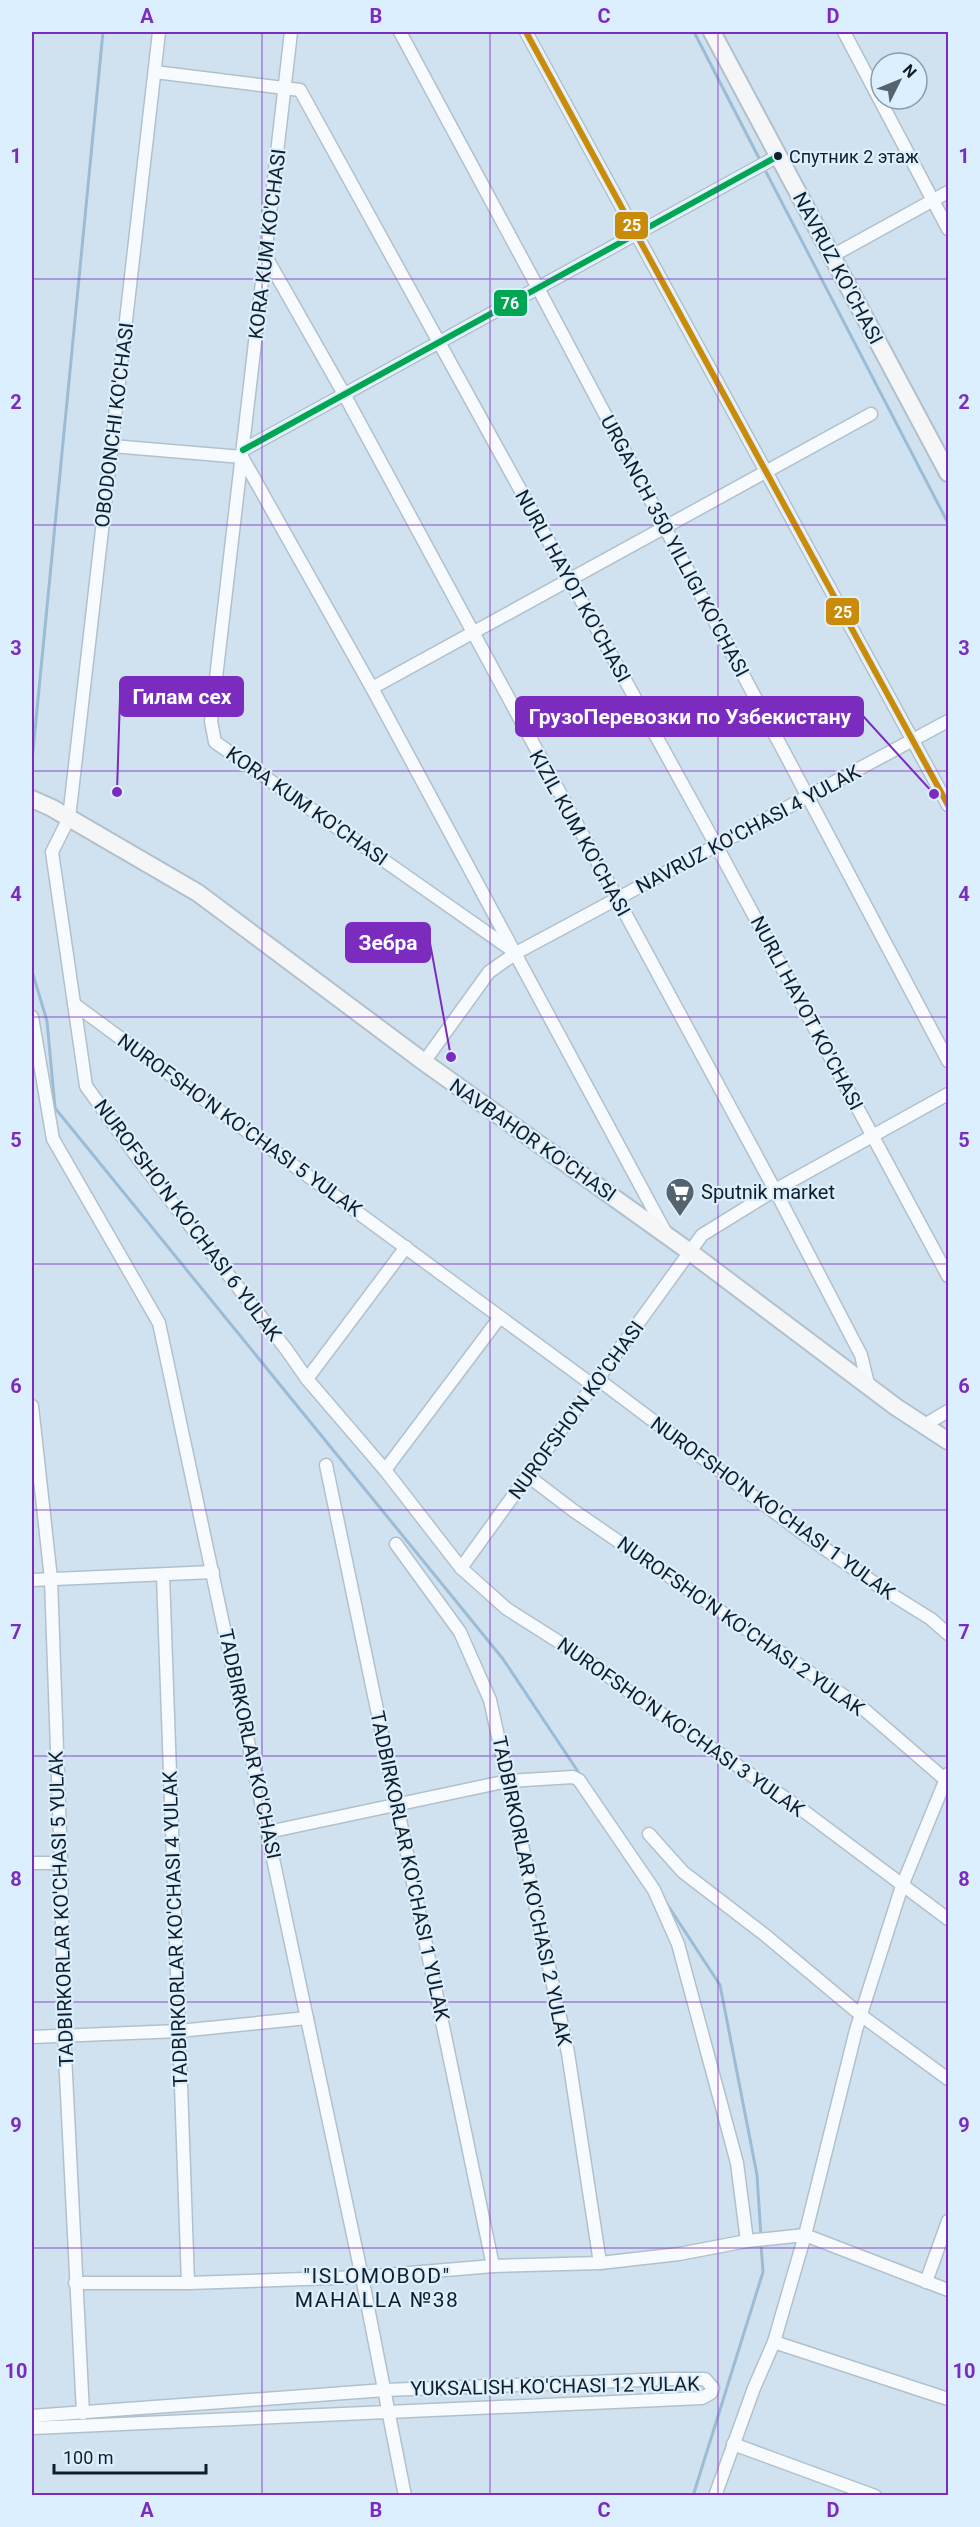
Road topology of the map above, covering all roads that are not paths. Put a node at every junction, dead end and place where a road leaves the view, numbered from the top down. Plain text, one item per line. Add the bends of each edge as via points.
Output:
1 (159, 32) edge
2 (291, 32) edge
3 (400, 32) edge
4 (526, 32) edge
5 (712, 32) edge
6 (844, 32) edge
7 (155, 72) junction
8 (286, 87) junction
9 (778, 156) junction
10 (948, 192) edge
11 (933, 201) junction
12 (948, 229) edge
13 (637, 235) junction
14 (265, 255) junction
15 (832, 256) junction
16 (538, 288) junction
17 (438, 343) junction
18 (344, 394) junction
19 (871, 414) dead end
20 (112, 446) junction
21 (242, 453) junction
22 (767, 471) junction
23 (948, 473) edge
24 (665, 527) junction
25 (570, 580) junction
26 (472, 633) junction
27 (372, 688) junction
28 (948, 721) edge
29 (912, 741) junction
30 (808, 796) junction
31 (32, 800) edge
32 (948, 805) edge
33 (69, 818) junction
34 (717, 845) junction
35 (616, 899) junction
36 (516, 953) junction
37 (74, 1004) junction
38 (32, 1017) edge
39 (948, 1061) edge
40 (424, 1062) junction
41 (948, 1094) edge
42 (873, 1136) junction
43 (775, 1190) junction
44 (668, 1236) junction
45 (406, 1246) junction
46 (690, 1252) junction
47 (948, 1276) edge
48 (500, 1317) junction
49 (307, 1379) junction
50 (596, 1383) junction
51 (868, 1384) junction
52 (32, 1406) edge
53 (948, 1411) edge
54 (923, 1426) junction
55 (948, 1441) edge
56 (35, 1459) edge
57 (326, 1465) dead end
58 (385, 1470) junction
59 (528, 1476) junction
60 (396, 1544) dead end
61 (461, 1568) junction
62 (213, 1572) junction
63 (163, 1575) junction
64 (51, 1580) junction
65 (32, 1581) edge
66 (948, 1634) edge
67 (948, 1778) edge
68 (508, 1781) junction
69 (398, 1804) junction
70 (268, 1832) junction
71 (649, 1834) dead end
72 (32, 1863) edge
73 (61, 1863) junction
74 (902, 1886) junction
75 (948, 1919) edge
76 (862, 2016) junction
77 (308, 2018) junction
78 (179, 2031) junction
79 (64, 2035) junction
80 (32, 2037) edge
81 (948, 2079) edge
82 (948, 2222) edge
83 (805, 2235) junction
84 (752, 2241) junction
85 (600, 2263) junction
86 (493, 2266) junction
87 (362, 2277) junction
88 (926, 2282) junction
89 (75, 2283) junction
90 (188, 2283) junction
91 (948, 2290) edge
92 (774, 2342) junction
93 (442, 2388) junction
94 (385, 2390) junction
95 (948, 2399) edge
96 (443, 2411) junction
97 (82, 2413) junction
98 (390, 2413) junction
99 (32, 2416) edge
100 (32, 2428) edge
101 (733, 2444) junction
102 (405, 2496) edge
103 (715, 2496) edge
104 (875, 2496) edge

1 - 7 street, OBODONCHI KO'CHASI
2 - 8 street, KORA KUM KO'CHASI
3 - 16 street, URGANCH 350 YILLIGI KO'CHASI
4 - 13 street
5 - 9 main road, NAVRUZ KO'CHASI
6 - 11 street
7 - 8 street
7 - 20 street, OBODONCHI KO'CHASI
8 - 14 street, KORA KUM KO'CHASI
8 - 17 street, NURLI HAYOT KO'CHASI via 300,90
9 - 13 street
9 - 15 main road, NAVRUZ KO'CHASI
10 - 11 street
11 - 12 street
11 - 15 street
13 - 16 street
13 - 22 street
14 - 18 street, KIZIL KUM KO'CHASI
14 - 21 street, KORA KUM KO'CHASI
15 - 23 main road, NAVRUZ KO'CHASI
16 - 17 street
16 - 24 street, URGANCH 350 YILLIGI KO'CHASI
17 - 18 street
17 - 25 street, NURLI HAYOT KO'CHASI
18 - 21 street
18 - 26 street, KIZIL KUM KO'CHASI
19 - 22 street
20 - 21 street
20 - 33 street, OBODONCHI KO'CHASI
21 - 27 street, KORA KUM KO'CHASI
21 - 36 street, KORA KUM KO'CHASI via 211,721 215,742
22 - 24 street
22 - 29 street
24 - 25 street
24 - 30 street, URGANCH 350 YILLIGI KO'CHASI
25 - 26 street
25 - 34 street, NURLI HAYOT KO'CHASI
26 - 27 street
26 - 35 street, KIZIL KUM KO'CHASI
27 - 36 street, KORA KUM KO'CHASI
28 - 29 street, NAVRUZ KO'CHASI 4 YULAK
29 - 30 street, NAVRUZ KO'CHASI 4 YULAK
29 - 32 street
30 - 34 street, NAVRUZ KO'CHASI 4 YULAK
30 - 39 street, URGANCH 350 YILLIGI KO'CHASI
31 - 33 main road, NAVBAHOR KO'CHASI
33 - 37 street, NUROFSHO'N KO'CHASI 6 YULAK via 52,852
33 - 40 main road, NAVBAHOR KO'CHASI via 198,894
34 - 35 street, NAVRUZ KO'CHASI 4 YULAK
34 - 42 street, NURLI HAYOT KO'CHASI
35 - 36 street, NAVRUZ KO'CHASI 4 YULAK
35 - 43 street, KIZIL KUM KO'CHASI
36 - 40 street, NAVRUZ KO'CHASI 4 YULAK via 489,972
36 - 44 street, KORA KUM KO'CHASI
37 - 45 street, NUROFSHO'N KO'CHASI 5 YULAK
37 - 49 street, NUROFSHO'N KO'CHASI 6 YULAK via 86,1086
38 - 62 street, TADBIRKORLAR KO'CHASI via 52,1139 159,1323
40 - 44 main road, NAVBAHOR KO'CHASI
41 - 42 street, NUROFSHO'N KO'CHASI
42 - 43 street, NUROFSHO'N KO'CHASI
42 - 47 street, NURLI HAYOT KO'CHASI
43 - 46 street, NUROFSHO'N KO'CHASI via 702,1235
43 - 51 street, KIZIL KUM KO'CHASI via 861,1355
44 - 46 main road, NAVBAHOR KO'CHASI
45 - 48 street, NUROFSHO'N KO'CHASI 5 YULAK
45 - 49 street
46 - 50 street, NUROFSHO'N KO'CHASI
46 - 51 main road, NAVBAHOR KO'CHASI
48 - 50 street, NUROFSHO'N KO'CHASI 5 YULAK
48 - 58 street
49 - 58 street, NUROFSHO'N KO'CHASI 6 YULAK
50 - 59 street, NUROFSHO'N KO'CHASI
50 - 66 street, NUROFSHO'N KO'CHASI 1 YULAK
51 - 54 main road, NAVBAHOR KO'CHASI
52 - 56 street, TADBIRKORLAR KO'CHASI 5 YULAK
53 - 54 street
54 - 55 main road, NAVBAHOR KO'CHASI
56 - 64 street, TADBIRKORLAR KO'CHASI 5 YULAK
57 - 69 street, TADBIRKORLAR KO'CHASI 1 YULAK
58 - 61 street, NUROFSHO'N KO'CHASI 6 YULAK
59 - 61 street, NUROFSHO'N KO'CHASI
59 - 67 street, NUROFSHO'N KO'CHASI 2 YULAK via 866,1711
60 - 68 street, TADBIRKORLAR KO'CHASI 2 YULAK via 460,1632 490,1700
61 - 74 street, NUROFSHO'N KO'CHASI 3 YULAK via 507,1609 589,1661 797,1806
62 - 63 street
62 - 70 street, TADBIRKORLAR KO'CHASI
63 - 64 street
63 - 78 street, TADBIRKORLAR KO'CHASI 4 YULAK
64 - 65 street
64 - 73 street, TADBIRKORLAR KO'CHASI 5 YULAK
67 - 74 street
68 - 69 street
68 - 84 street via 573,1777 579,1780 654,1890 686,1968
68 - 85 street, TADBIRKORLAR KO'CHASI 2 YULAK via 568,2053
69 - 70 street
69 - 86 street, TADBIRKORLAR KO'CHASI 1 YULAK
70 - 77 street, TADBIRKORLAR KO'CHASI
71 - 76 street via 683,1872
72 - 73 street
73 - 79 street, TADBIRKORLAR KO'CHASI 5 YULAK
74 - 75 street, NUROFSHO'N KO'CHASI 3 YULAK
74 - 76 street
76 - 81 street
76 - 83 street
77 - 78 street
77 - 87 street, TADBIRKORLAR KO'CHASI
78 - 79 street
78 - 90 street, TADBIRKORLAR KO'CHASI 4 YULAK
79 - 80 street
79 - 89 street, TADBIRKORLAR KO'CHASI 5 YULAK
82 - 88 street
83 - 84 street
83 - 88 street
83 - 92 street
84 - 85 street
85 - 86 street
86 - 87 street
87 - 90 street
87 - 94 street, TADBIRKORLAR KO'CHASI
88 - 91 street
89 - 90 street
89 - 97 street, TADBIRKORLAR KO'CHASI 5 YULAK
92 - 95 street
92 - 101 street
93 - 94 street, YUKSALISH KO'CHASI 12 YULAK
93 - 96 street
93 - 96 street, YUKSALISH KO'CHASI 12 YULAK via 705,2379 713,2388 705,2397
94 - 97 street, YUKSALISH KO'CHASI 12 YULAK
94 - 98 street, TADBIRKORLAR KO'CHASI
96 - 98 street, YUKSALISH KO'CHASI 12 YULAK
97 - 99 street, YUKSALISH KO'CHASI 12 YULAK
98 - 100 street, YUKSALISH KO'CHASI 12 YULAK
98 - 102 street, TADBIRKORLAR KO'CHASI
101 - 103 street
101 - 104 street

